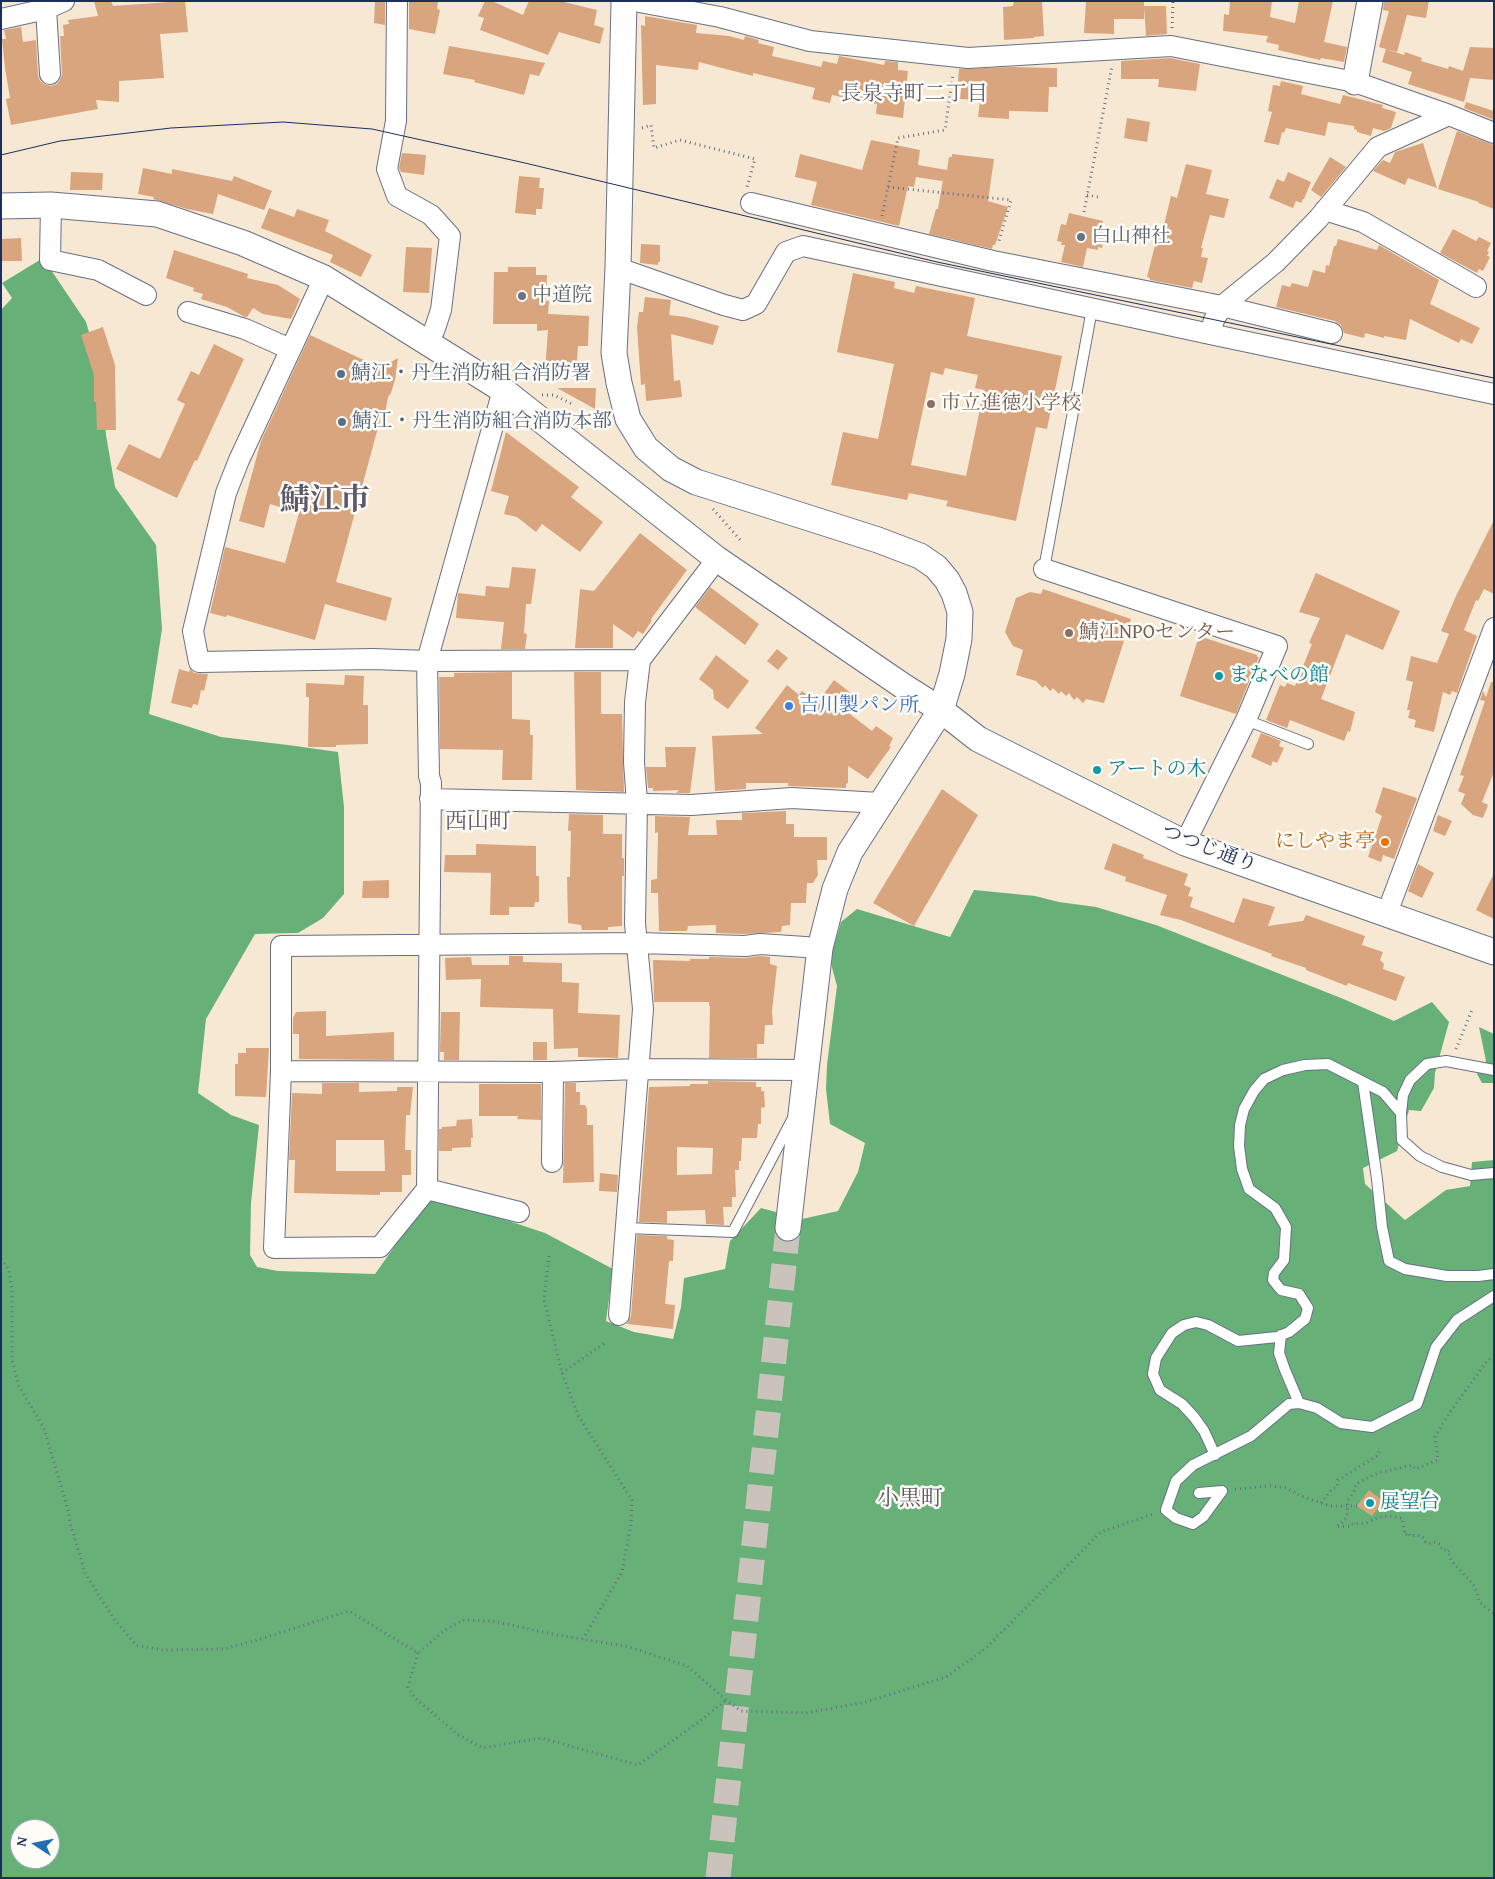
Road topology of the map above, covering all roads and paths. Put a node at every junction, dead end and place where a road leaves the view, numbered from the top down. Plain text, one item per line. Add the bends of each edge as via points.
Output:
1 (397, 1) edge
2 (624, 1) edge
3 (634, 1) edge
4 (1173, 1) edge
5 (1370, 1) edge
6 (52, 4) edge
7 (1, 19) edge
8 (1171, 46) junction
9 (1115, 48) junction
10 (955, 56) junction
11 (50, 74) dead end
12 (1355, 82) junction
13 (1449, 114) junction
14 (642, 128) dead end
15 (1494, 133) edge
16 (888, 187) junction
17 (1087, 195) junction
18 (1098, 197) dead end
19 (751, 203) joint
20 (51, 205) junction
21 (1, 206) edge
22 (1325, 210) junction
23 (1084, 212) dead end
24 (878, 234) junction
25 (993, 262) junction
26 (618, 268) junction
27 (324, 278) junction
28 (1476, 288) dead end
29 (146, 295) dead end
30 (1222, 306) junction
31 (1092, 309) junction
32 (188, 312) dead end
33 (434, 331) dead end
34 (1332, 333) dead end
35 (1210, 334) junction
36 (290, 348) junction
37 (504, 390) junction
38 (1494, 394) edge
39 (538, 395) dead end
40 (572, 404) dead end
41 (709, 505) dead end
42 (742, 542) dead end
43 (717, 559) junction
44 (1044, 569) joint
45 (1494, 628) edge
46 (640, 660) junction
47 (427, 661) junction
48 (940, 710) junction
49 (1246, 720) junction
50 (1308, 744) dead end
51 (430, 799) junction
52 (637, 802) junction
53 (880, 803) junction
54 (1185, 843) junction
55 (1387, 913) junction
56 (638, 944) junction
57 (429, 946) junction
58 (820, 948) junction
59 (1494, 952) edge
60 (1472, 1010) dead end
61 (1450, 1062) junction
62 (638, 1068) junction
63 (806, 1070) junction
64 (1494, 1070) edge
65 (281, 1072) junction
66 (429, 1072) junction
67 (553, 1072) junction
68 (1362, 1082) junction
69 (803, 1098) junction
70 (1401, 1113) junction
71 (552, 1162) dead end
72 (1494, 1173) edge
73 (427, 1189) junction
74 (519, 1212) dead end
75 (626, 1228) junction
76 (788, 1228) tunnel mouth
77 (549, 1256) dead end
78 (1, 1259) edge
79 (1494, 1274) edge
80 (1494, 1296) edge
81 (619, 1315) dead end
82 (1281, 1335) junction
83 (606, 1342) dead end
84 (1494, 1356) edge
85 (562, 1373) junction
86 (1299, 1403) junction
87 (1381, 1449) dead end
88 (1216, 1455) junction
89 (1222, 1491) junction
90 (1199, 1493) dead end
91 (1321, 1503) junction
92 (1357, 1506) dead end
93 (1166, 1510) junction
94 (1494, 1614) edge
95 (583, 1639) junction
96 (418, 1653) junction
97 (726, 1700) junction

1 - 33 street via 396,121 387,169 397,196 431,215 450,236 441,310
2 - 26 street
3 - 10 street via 720,16 810,41
4 - 8 path
5 - 12 street
6 - 7 street
6 - 11 street
8 - 9 street
8 - 12 street
9 - 10 street via 968,58
9 - 17 path
10 - 16 path via 945,130 898,138
12 - 13 street
13 - 15 street
13 - 22 street via 1378,147
14 - 19 path via 651,125 654,148 680,140 755,159 743,202
16 - 24 path
16 - 25 path via 1011,200
17 - 18 path
17 - 23 path
19 - 24 street
20 - 21 street, つつじ通り
20 - 27 street, つつじ通り via 157,214 243,243
20 - 29 street via 50,260 98,270
22 - 28 street via 1363,222
22 - 30 street via 1276,262
24 - 25 street
25 - 30 street
26 - 31 street via 743,310 756,304 786,252 803,246
26 - 48 street via 615,361 628,419 646,448 671,469 696,482 878,540 920,556 936,567 954,593 960,612 952,674
27 - 36 street
27 - 37 street, つつじ通り
30 - 34 street
30 - 35 street
31 - 35 street
31 - 44 lane
32 - 36 street via 245,329
35 - 38 street
36 - 47 street via 226,493 193,631 199,662
37 - 43 street, つつじ通り
37 - 47 street
39 - 40 path via 554,395
41 - 42 path
43 - 46 street
43 - 48 street, つつじ通り
44 - 49 street via 1277,646
45 - 55 street
46 - 47 street
46 - 52 street via 635,702
47 - 51 street
48 - 53 street
48 - 54 street, つつじ通り via 978,739
49 - 50 lane
49 - 54 street
51 - 52 street
51 - 57 street
52 - 53 street via 692,805 792,798
52 - 56 street via 635,923
53 - 58 street via 847,859 835,889
54 - 55 street, つつじ通り
55 - 59 street, つつじ通り
56 - 57 street
56 - 58 street via 760,944
56 - 62 street via 643,1009
57 - 65 street via 280,946
57 - 66 street
58 - 63 street
60 - 61 path
61 - 64 lane
61 - 70 lane via 1427,1064 1410,1080 1403,1095
62 - 63 street
62 - 67 street
62 - 75 street
63 - 69 street
65 - 66 street
65 - 73 street via 274,1248 380,1247
66 - 67 street
66 - 73 street
67 - 71 street
68 - 70 lane via 1383,1092
68 - 79 lane via 1389,1261 1405,1269 1447,1276
68 - 82 lane via 1328,1064 1283,1070 1264,1080 1244,1109 1239,1146 1249,1189 1275,1208 1286,1227 1284,1260 1273,1280 1281,1290 1299,1294 1308,1308 1305,1319
69 - 75 lane via 733,1232
69 - 76 street
70 - 72 lane via 1402,1140 1420,1156 1442,1167 1471,1175
73 - 74 street
75 - 81 street
77 - 85 path via 544,1299
78 - 96 path via 9,1270 12,1290 12,1360 19,1386 44,1428 84,1573 114,1619 136,1645 162,1650 222,1649 349,1611
80 - 86 lane via 1457,1320 1436,1346 1417,1404 1372,1428 1342,1423 1317,1408
82 - 86 lane via 1279,1353
82 - 88 lane via 1238,1342 1196,1322 1172,1333 1156,1358 1153,1374 1160,1390 1182,1404 1194,1417
83 - 85 path
84 - 94 path via 1487,1361 1435,1437 1438,1460 1415,1469 1412,1464 1375,1474 1356,1484 1348,1500 1347,1515 1336,1527 1366,1523 1379,1516 1402,1518 1405,1534 1418,1535 1425,1542 1434,1542 1440,1544 1442,1550 1449,1550 1446,1552 1451,1560 1475,1587 1480,1603
85 - 95 path via 578,1417 632,1500 622,1572
86 - 88 lane via 1289,1404 1251,1436
87 - 91 path via 1377,1456 1338,1480 1337,1487
88 - 93 lane via 1193,1465 1176,1481
89 - 90 lane
89 - 91 path via 1270,1486 1288,1488
89 - 93 lane via 1203,1517 1193,1524
91 - 92 path
93 - 97 path via 1101,1532 985,1648 946,1677 866,1702 806,1713 741,1711
95 - 96 path via 491,1620 462,1620
95 - 97 path via 630,1647 687,1666
96 - 97 path via 408,1687 415,1698 457,1734 482,1748 541,1738 638,1765

